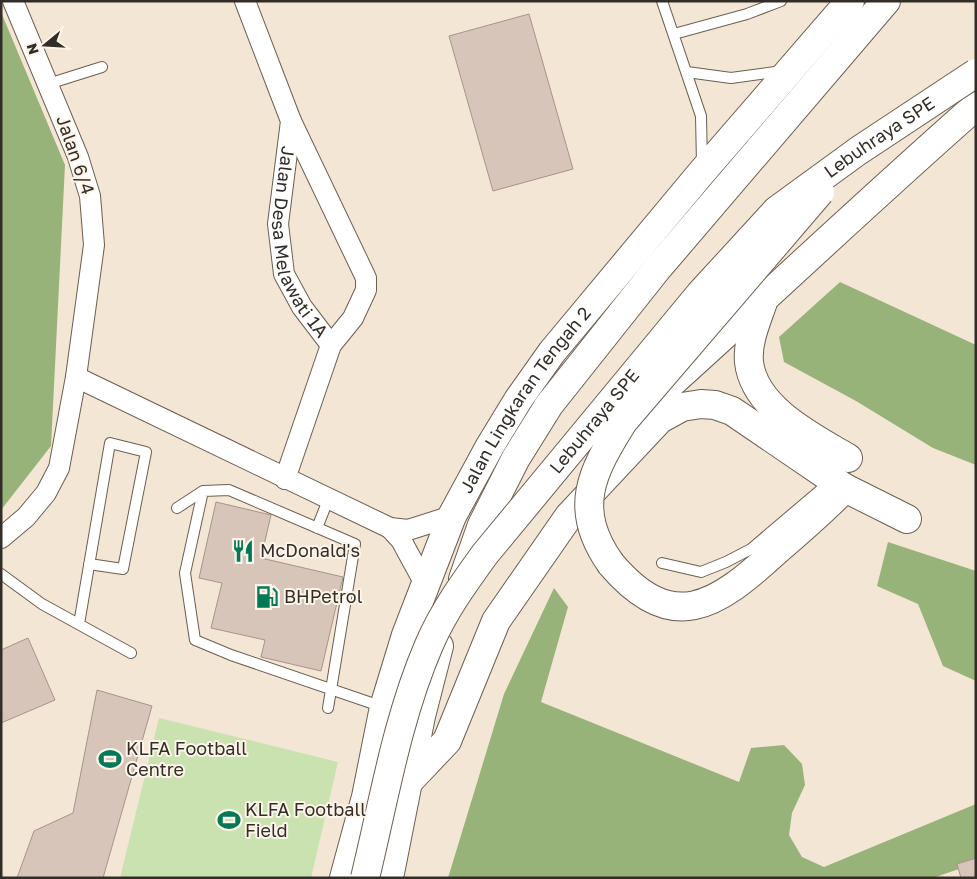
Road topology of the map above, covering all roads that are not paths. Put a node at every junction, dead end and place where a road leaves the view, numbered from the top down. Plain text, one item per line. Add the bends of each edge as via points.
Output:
1 (13, 1) edge
2 (245, 1) edge
3 (662, 1) edge
4 (781, 1) edge
5 (850, 1) edge
6 (886, 1) edge
7 (674, 34) junction
8 (102, 67) dead end
9 (792, 69) junction
10 (687, 72) junction
11 (976, 73) edge
12 (48, 84) junction
13 (976, 106) edge
14 (291, 121) junction
15 (858, 151) junction
16 (702, 172) junction
17 (764, 300) junction
18 (330, 345) junction
19 (76, 377) junction
20 (842, 475) junction
21 (285, 479) junction
22 (203, 491) junction
23 (328, 500) junction
24 (177, 508) dead end
25 (452, 516) junction
26 (907, 519) dead end
27 (317, 528) junction
28 (390, 528) junction
29 (1, 538) edge
30 (662, 563) dead end
31 (89, 564) junction
32 (1, 574) edge
33 (425, 584) junction
34 (496, 621) junction
35 (79, 624) junction
36 (131, 653) dead end
37 (331, 690) junction
38 (384, 707) junction
39 (328, 708) dead end
40 (410, 780) junction
41 (344, 878) edge
42 (365, 878) edge
43 (389, 878) edge

1 - 12 street, Jalan 6/4
2 - 14 street, Jalan Desa Melawati 1A
3 - 7 lane
4 - 7 lane
5 - 9 highway, Jalan Lingkaran Tengah 2
6 - 40 highway, Jalan Lingkaran Tengah 2 via 657,269 540,418 482,525 441,640 421,716
7 - 10 lane
8 - 12 lane
9 - 10 lane via 756,77 731,78
9 - 16 highway, Jalan Lingkaran Tengah 2
10 - 16 lane via 701,116
11 - 15 highway, Lebuhraya SPE, bridge
12 - 19 street, Jalan 6/4 via 90,196 94,244
13 - 17 highway, Lebuhraya SPE via 852,215
14 - 18 street, Jalan Desa Melawati 1A via 278,224 284,274 302,307
14 - 18 street via 366,278 366,290 353,318
15 - 20 highway, bridge via 798,216 629,414 599,460 589,512 601,550 625,580 643,596 663,605 680,607 711,600 740,583
15 - 42 highway, Lebuhraya SPE, bridge via 777,210 751,236 485,554 453,598 429,644 403,720
16 - 25 highway, Jalan Lingkaran Tengah 2 via 546,360 518,400
17 - 20 highway via 754,327 749,361 758,389 765,400
17 - 34 highway, Lebuhraya SPE via 636,415 562,503 535,542
18 - 21 street, Jalan Desa Melawati 1A
19 - 21 street
19 - 29 street, Jalan 6/4 via 59,468 46,493 26,517
20 - 26 highway
20 - 30 lane via 751,549 726,562 701,572
20 - 34 highway via 732,411 715,405 682,407 660,419 569,516
21 - 23 street
22 - 24 lane
22 - 27 lane via 229,490
22 - 37 lane via 185,573 195,640
23 - 27 lane
23 - 28 street
25 - 28 street via 408,530
25 - 33 highway, Jalan Lingkaran Tengah 2
27 - 37 lane via 356,544
28 - 33 street via 402,540
31 - 31 lane via 123,569 146,452 110,443
31 - 35 lane
32 - 35 lane via 42,604
33 - 38 highway, Jalan Lingkaran Tengah 2
34 - 40 highway via 447,742
35 - 36 lane
37 - 38 lane
37 - 39 lane
38 - 41 highway, Jalan Lingkaran Tengah 2 via 366,797
40 - 43 highway, Jalan Lingkaran Tengah 2

